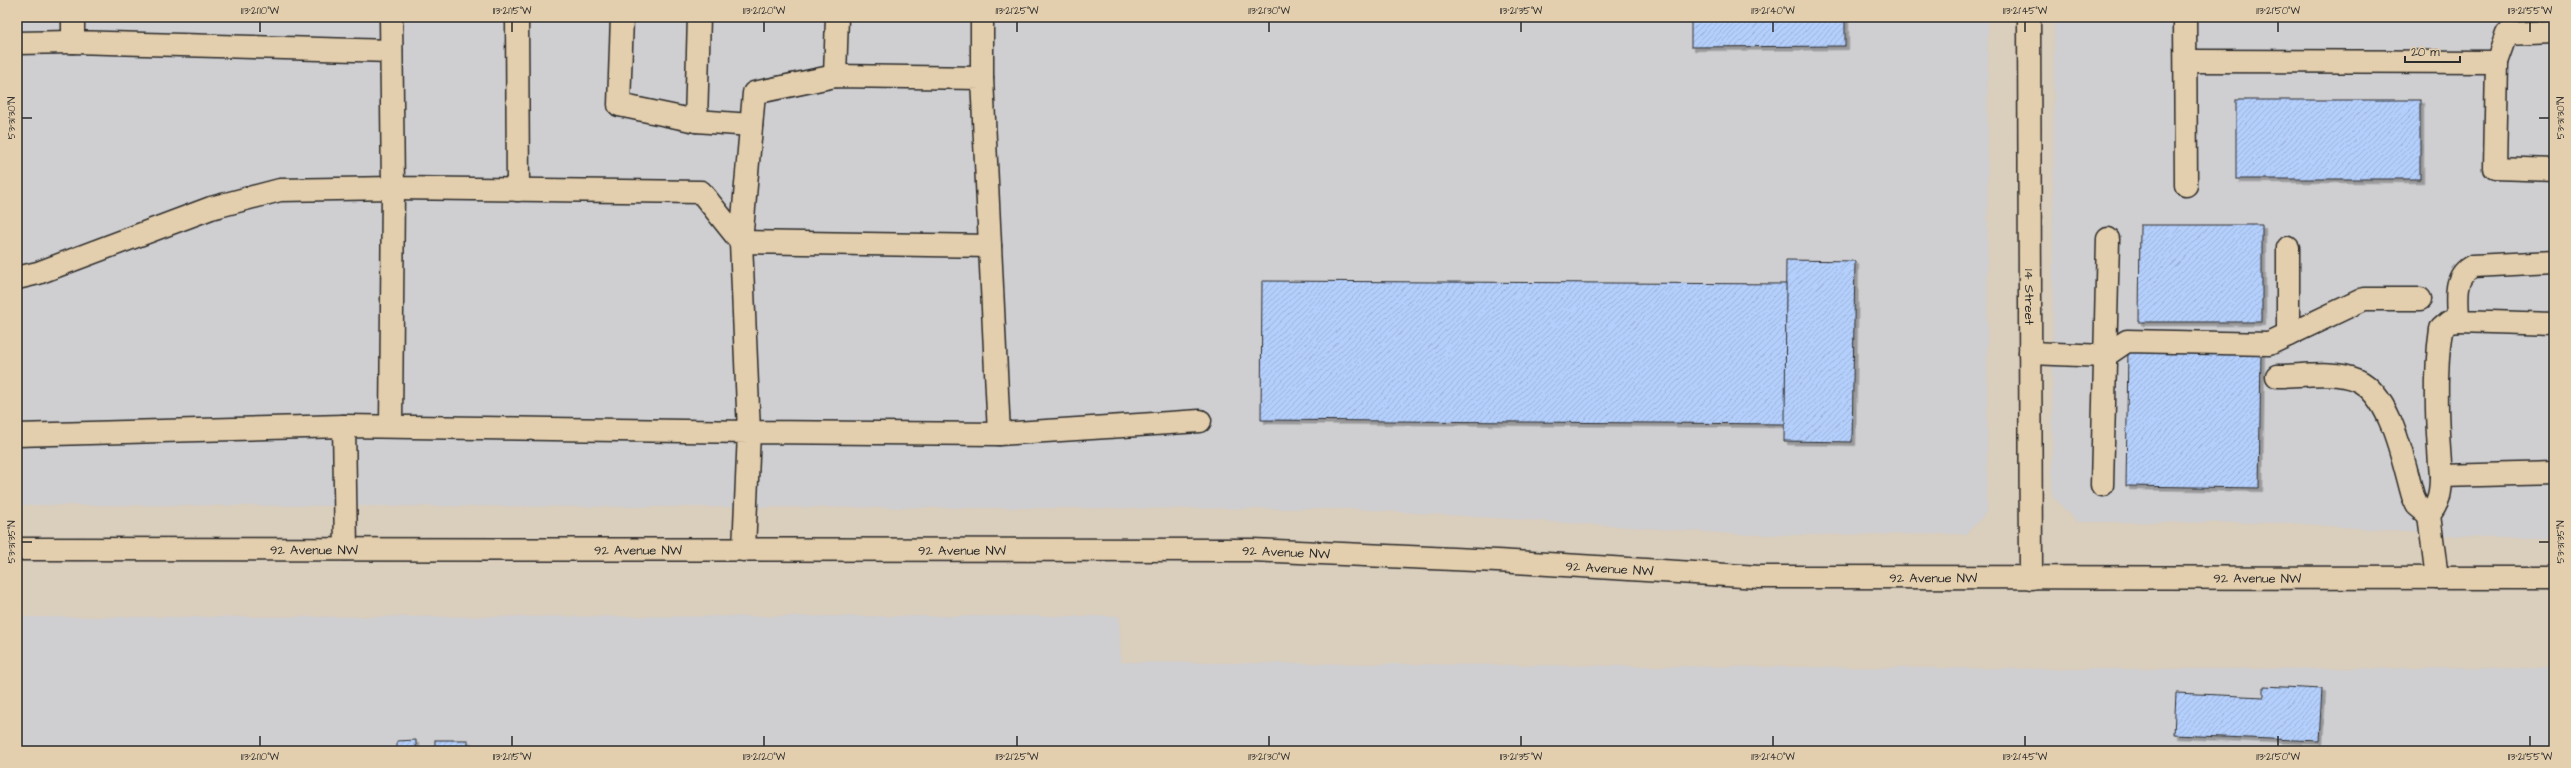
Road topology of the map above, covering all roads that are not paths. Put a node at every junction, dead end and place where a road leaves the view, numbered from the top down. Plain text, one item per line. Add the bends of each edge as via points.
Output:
1 (73, 17) edge
2 (391, 17) edge
3 (517, 17) edge
4 (622, 17) edge
5 (699, 17) edge
6 (837, 17) edge
7 (982, 17) edge
8 (2029, 17) edge
9 (2185, 17) edge
10 (2554, 32) edge
11 (73, 42) junction
12 (17, 43) edge
13 (391, 50) junction
14 (2186, 61) junction
15 (2497, 62) junction
16 (835, 76) junction
17 (982, 78) junction
18 (696, 121) junction
19 (751, 126) junction
20 (2554, 170) edge
21 (2186, 185) dead end
22 (393, 188) junction
23 (518, 190) junction
24 (2108, 238) dead end
25 (741, 242) junction
26 (990, 246) junction
27 (2288, 248) dead end
28 (2554, 262) edge
29 (17, 278) edge
30 (2420, 299) dead end
31 (2458, 321) junction
32 (2554, 324) edge
33 (2288, 335) junction
34 (2030, 353) junction
35 (2105, 356) junction
36 (2277, 376) dead end
37 (1200, 421) dead end
38 (344, 426) junction
39 (391, 426) junction
40 (749, 432) junction
41 (999, 434) junction
42 (17, 435) edge
43 (2554, 473) edge
44 (2440, 476) junction
45 (2102, 485) dead end
46 (2429, 515) junction
47 (17, 549) edge
48 (346, 549) junction
49 (744, 550) junction
50 (2031, 578) junction
51 (2437, 578) junction
52 (2554, 578) edge

1 - 11 street
2 - 13 street
3 - 23 street
4 - 18 street via 619,105
5 - 18 street
6 - 16 street
7 - 17 street
8 - 34 street, 14 Street
9 - 14 street
10 - 15 street via 2507,34
11 - 12 street
11 - 13 street
13 - 22 street
14 - 15 street
14 - 21 street
15 - 20 street via 2495,168
16 - 17 street
16 - 19 street via 754,93
17 - 26 street
18 - 19 street
19 - 25 street
22 - 23 street
22 - 29 street via 280,190 210,208 38,273
22 - 39 street
23 - 25 street via 701,192
24 - 35 street
25 - 26 street
25 - 40 street
26 - 41 street
27 - 33 street
28 - 31 street via 2473,266 2465,270 2459,278
30 - 33 street via 2364,299
31 - 32 street
31 - 44 street via 2449,322 2441,329 2439,345
33 - 35 street via 2270,344 2128,341
34 - 35 street
34 - 50 street, 14 Street
35 - 45 street
36 - 46 street via 2331,375 2357,380 2374,391 2384,406 2412,496 2417,505
37 - 41 street
38 - 39 street
38 - 42 street
38 - 48 street
39 - 40 street
40 - 41 street
40 - 49 street
43 - 44 street
44 - 46 street via 2441,493 2438,503
46 - 51 street
47 - 48 street, 92 Avenue NW
48 - 49 street, 92 Avenue NW
49 - 50 street, 92 Avenue NW via 1252,550 1497,561 1759,577
50 - 51 street, 92 Avenue NW
51 - 52 street, 92 Avenue NW

